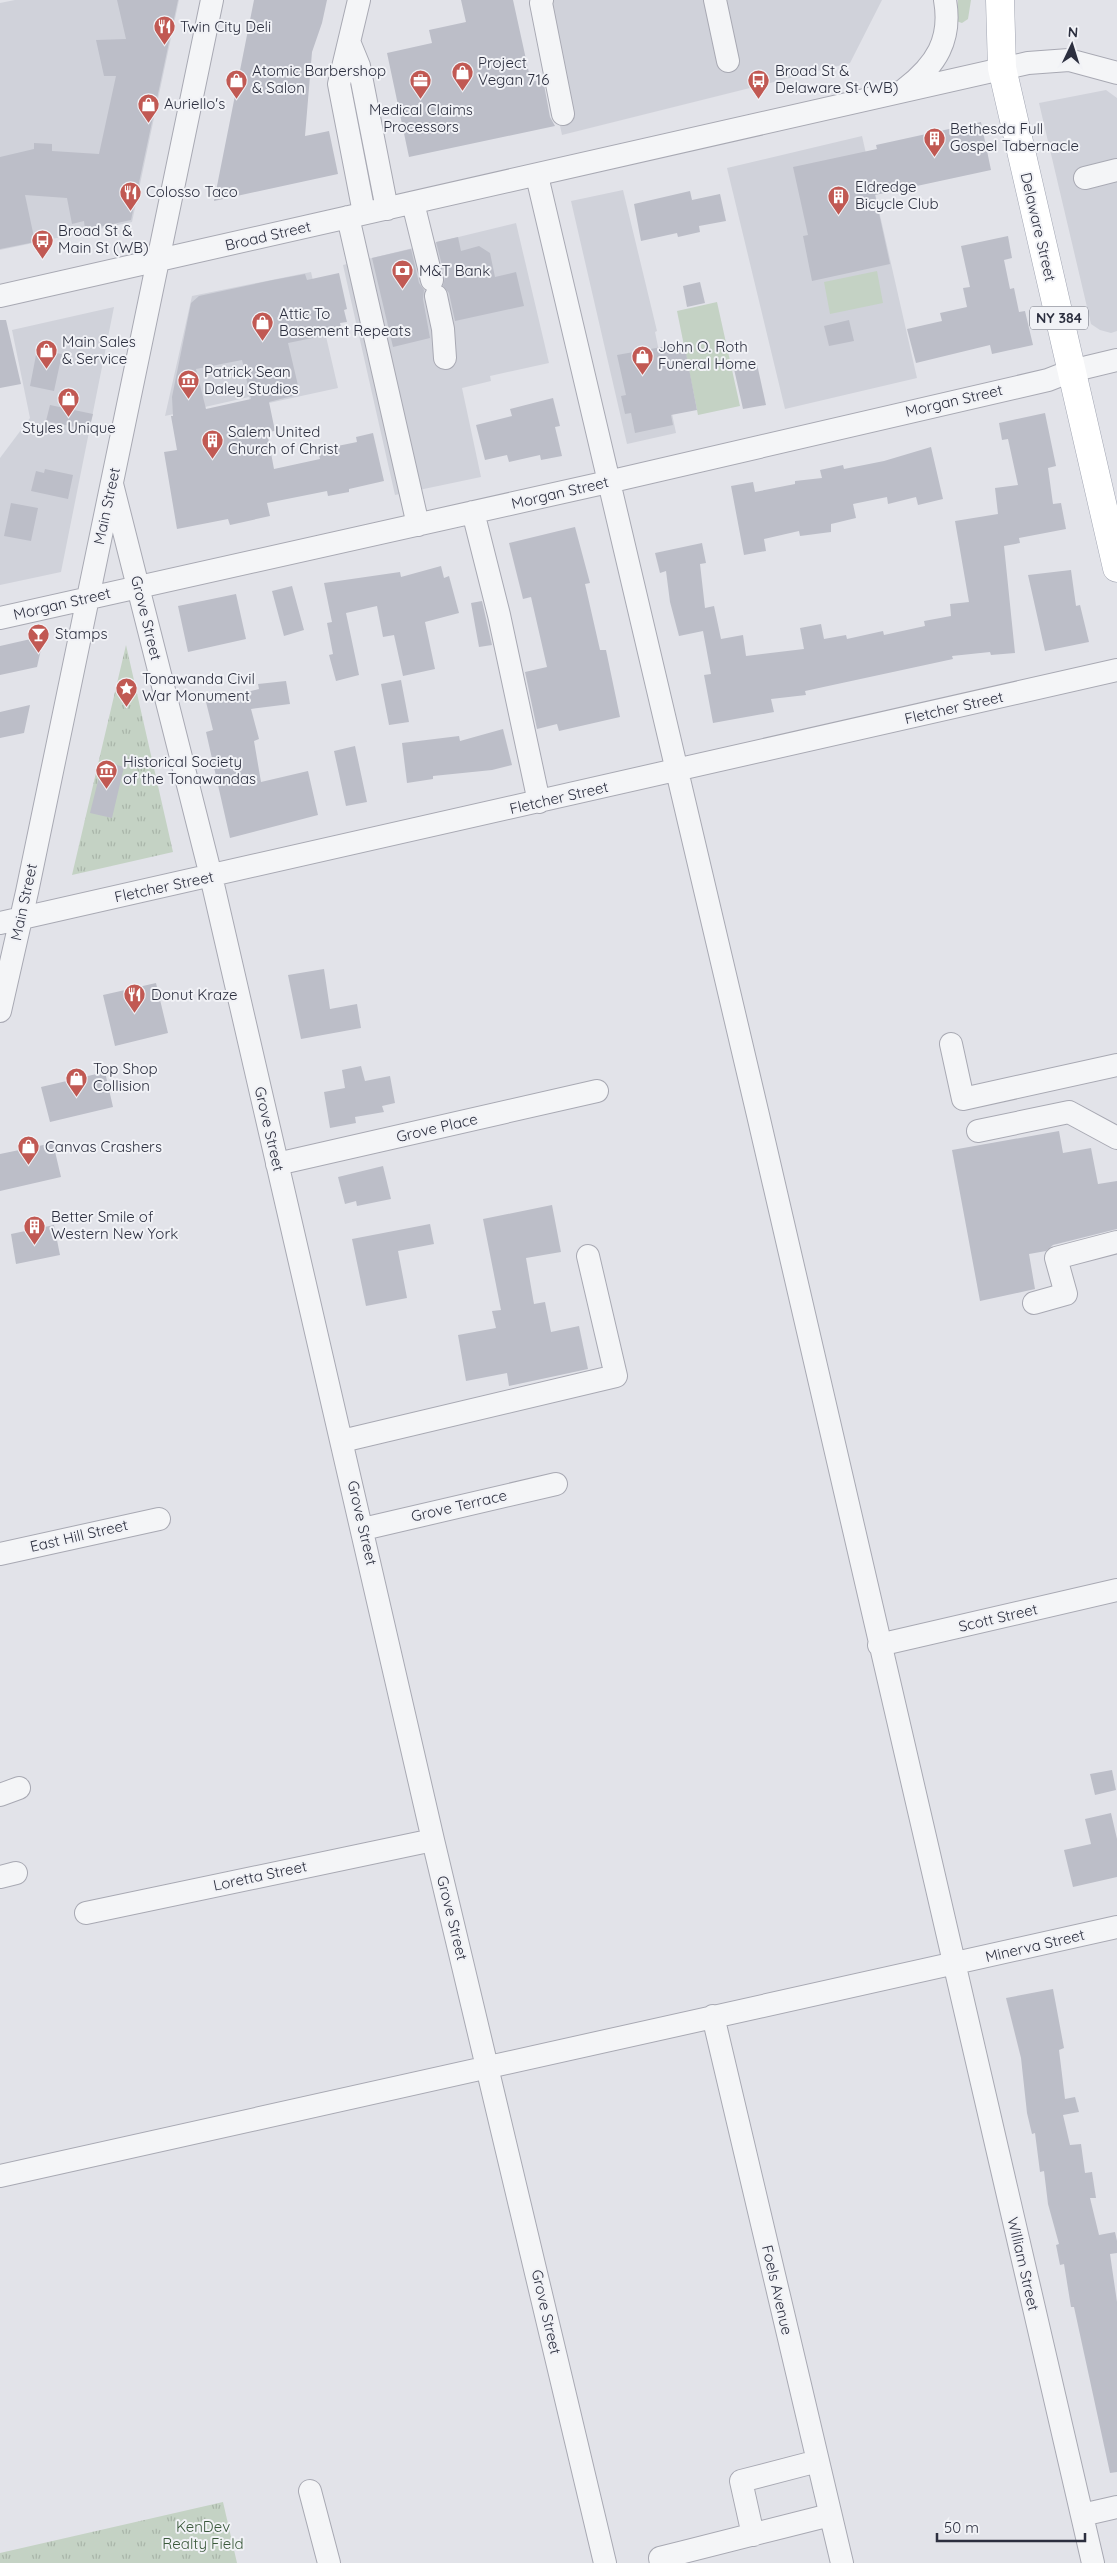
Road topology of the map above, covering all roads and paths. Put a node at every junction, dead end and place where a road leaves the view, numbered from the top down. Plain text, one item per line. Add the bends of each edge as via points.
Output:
1 (212, 0) edge
2 (359, 0) edge
3 (542, 0) edge
4 (715, 0) edge
5 (944, 0) edge
6 (1000, 0) edge
7 (350, 44) junction
8 (728, 62) dead end
9 (1002, 68) junction
10 (1117, 73) edge
11 (901, 92) junction
12 (564, 114) dead end
13 (1117, 170) edge
14 (537, 176) junction
15 (1085, 178) dead end
16 (413, 203) junction
17 (387, 209) junction
18 (356, 215) junction
19 (158, 260) junction
20 (0, 296) edge
21 (445, 358) dead end
22 (1117, 360) edge
23 (1071, 371) junction
24 (608, 482) junction
25 (112, 484) junction
26 (473, 512) junction
27 (418, 525) junction
28 (1117, 568) edge
29 (138, 586) junction
30 (88, 598) junction
31 (0, 618) edge
32 (1117, 670) edge
33 (677, 772) junction
34 (539, 802) junction
35 (211, 876) junction
36 (11, 921) edge
37 (0, 1011) edge
38 (951, 1044) dead end
39 (1117, 1065) edge
40 (598, 1091) dead end
41 (978, 1131) dead end
42 (1117, 1138) edge
43 (277, 1164) junction
44 (1117, 1242) edge
45 (588, 1256) dead end
46 (1034, 1304) dead end
47 (342, 1441) junction
48 (556, 1484) dead end
49 (159, 1518) dead end
50 (363, 1529) junction
51 (0, 1554) edge
52 (1117, 1590) edge
53 (879, 1645) junction
54 (433, 1840) junction
55 (86, 1913) dead end
56 (1117, 1927) edge
57 (953, 1964) junction
58 (713, 2016) junction
59 (488, 2065) junction
60 (0, 2176) edge
61 (818, 2462) junction
62 (310, 2491) dead end
63 (1117, 2507) edge
64 (1082, 2515) junction
65 (830, 2516) junction
66 (753, 2535) junction
67 (329, 2563) edge
68 (605, 2563) edge
69 (661, 2563) edge
70 (842, 2563) edge
71 (1093, 2563) edge

1 - 19 street, Main Street
2 - 7 street
3 - 12 street
4 - 8 street
5 - 11 street via 946,32 936,59 926,73
6 - 9 main road, Delaware Street / NY 384
7 - 17 street via 359,66
7 - 18 street via 339,84
9 - 10 street, Broad Street via 1069,60
9 - 11 street, Broad Street
9 - 23 main road, Delaware Street / NY 384
11 - 14 street, Broad Street
13 - 15 street
14 - 16 street, Broad Street
14 - 24 street, William Street
16 - 17 street, Broad Street
16 - 21 street via 443,329
17 - 18 street, Broad Street
18 - 19 street, Broad Street
18 - 27 street
19 - 20 street, Broad Street
19 - 25 street, Main Street
22 - 23 street, Morgan Street
23 - 24 street, Morgan Street via 1048,380
23 - 28 main road, Delaware Street / NY 384
24 - 26 street, Morgan Street
24 - 33 street, William Street
25 - 29 street, Grove Street
25 - 30 street, Main Street
26 - 27 street, Morgan Street
26 - 34 street
27 - 29 street, Morgan Street
29 - 30 street, Morgan Street
29 - 35 street, Grove Street
30 - 31 street, Morgan Street
30 - 36 street, Main Street
32 - 33 street, Fletcher Street
33 - 34 street, Fletcher Street
33 - 53 street, William Street
34 - 35 street, Fletcher Street
35 - 36 street, Fletcher Street
35 - 43 street, Grove Street
36 - 37 street, Main Street
38 - 39 street via 963,1099
40 - 43 street, Grove Place
41 - 42 street via 1069,1112
43 - 47 street, Grove Street
44 - 46 street via 1056,1258 1066,1294
45 - 47 street via 616,1376
47 - 50 street, Grove Street
48 - 50 street, Grove Terrace
49 - 51 street, East Hill Street
50 - 54 street, Grove Street
52 - 53 street, Scott Street
53 - 57 street, William Street
54 - 55 street, Loretta Street
54 - 59 street, Grove Street
56 - 57 street, Minerva Street
57 - 58 street, Minerva Street
57 - 64 street, William Street
58 - 59 street, Minerva Street
58 - 61 street, Foels Avenue
59 - 60 street, Minerva Street
59 - 68 street, Grove Street
61 - 65 street, Foels Avenue
61 - 66 street via 741,2481
62 - 67 street
63 - 64 street
64 - 71 street, William Street
65 - 66 street
65 - 70 street, Foels Avenue
66 - 69 street via 660,2558

